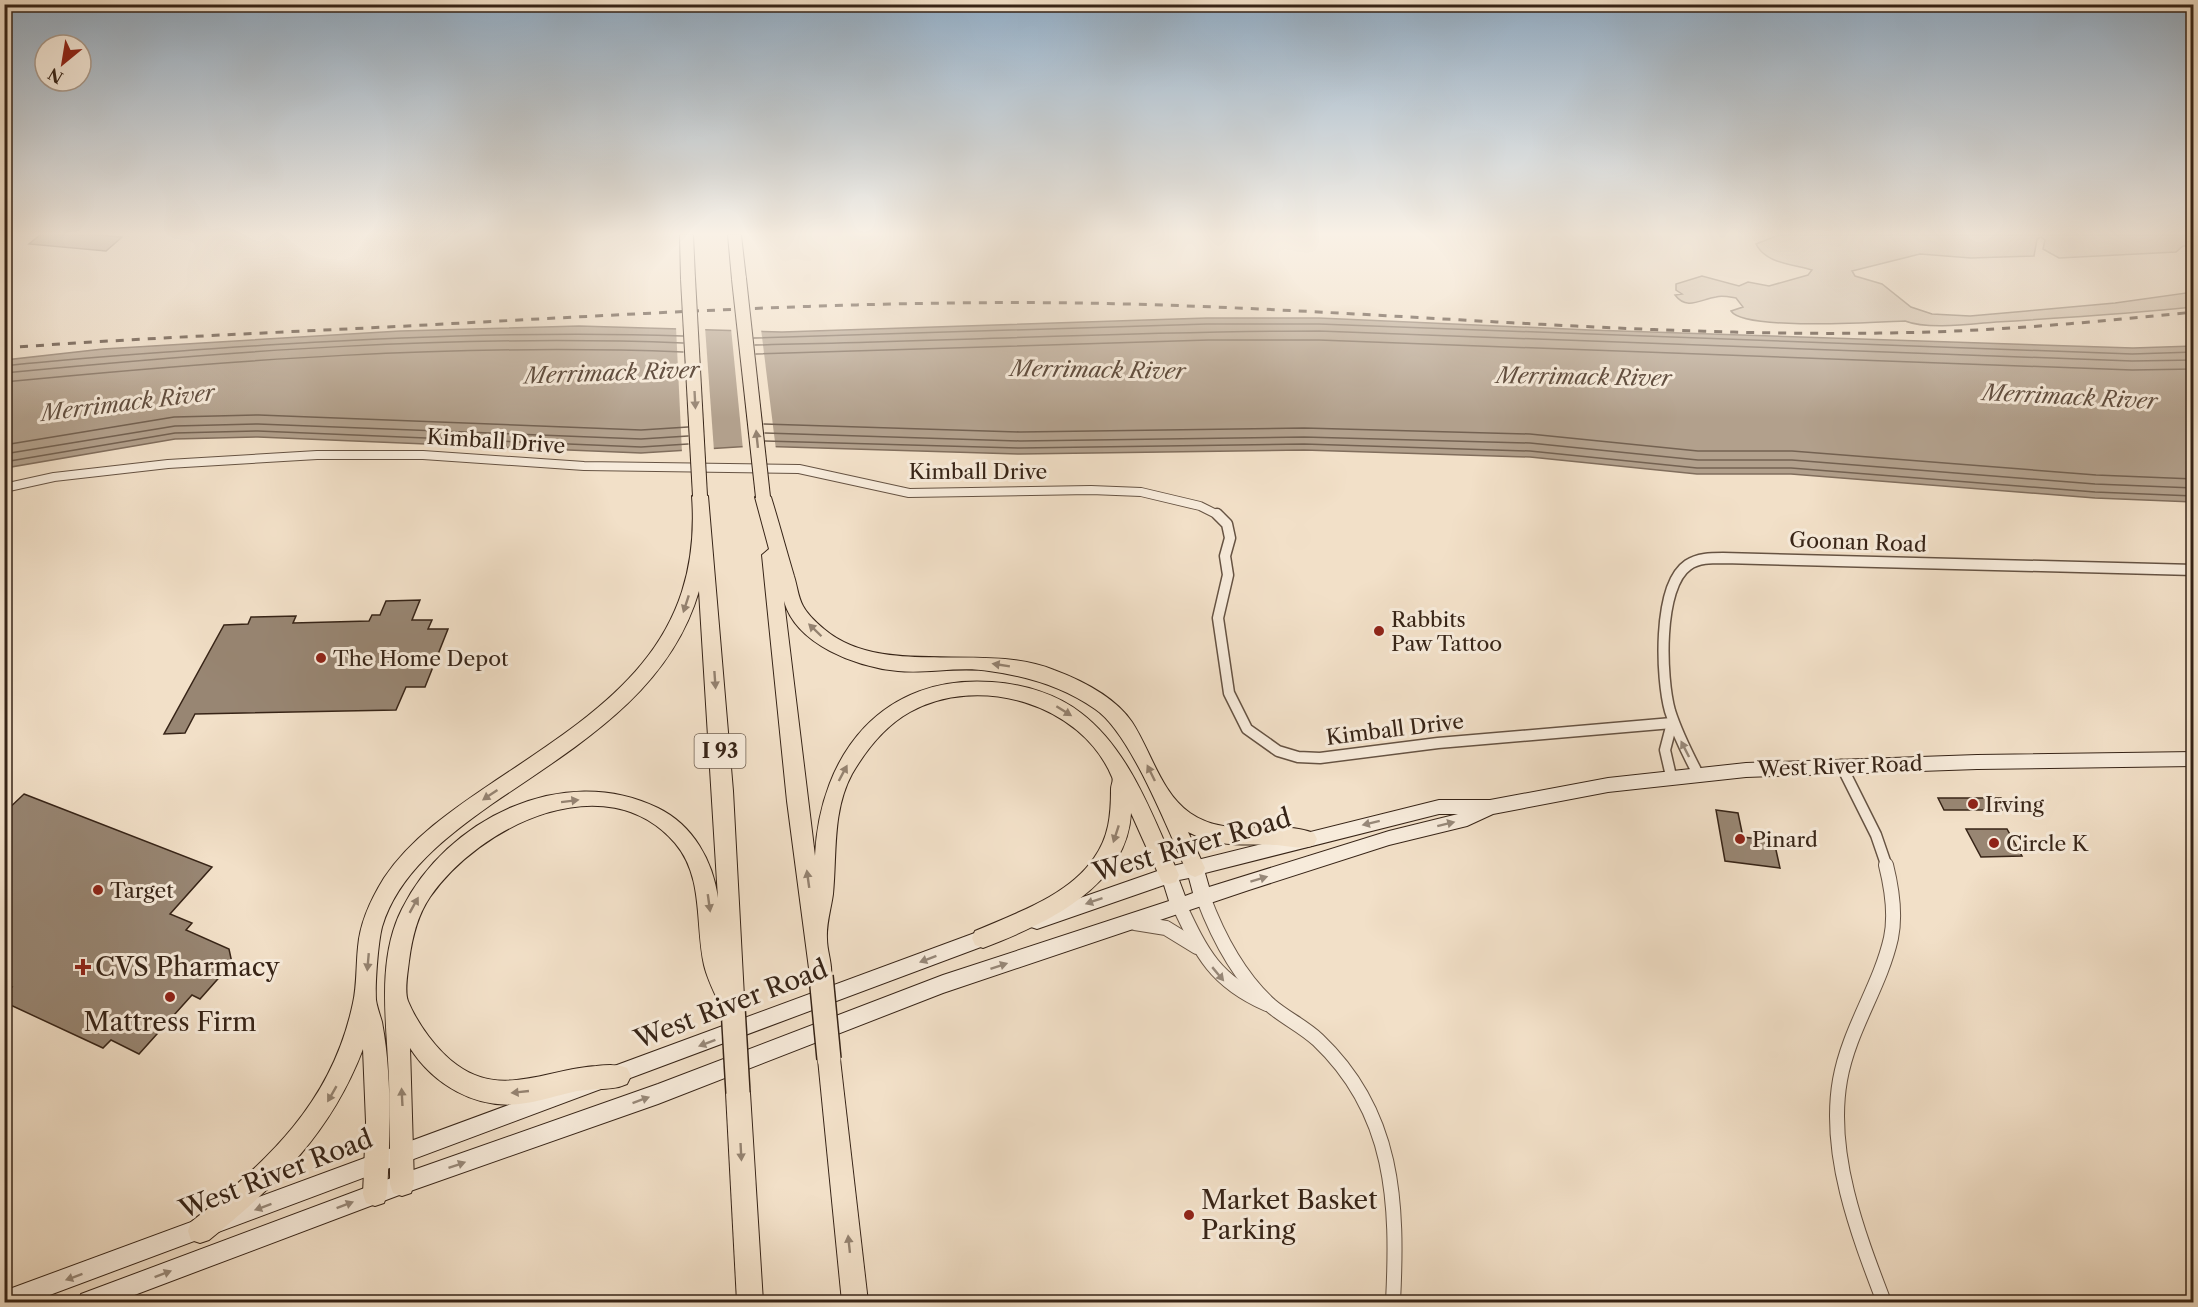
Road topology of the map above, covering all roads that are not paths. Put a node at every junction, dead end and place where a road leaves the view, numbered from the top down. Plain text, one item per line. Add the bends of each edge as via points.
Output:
1 (689, 296) edge
2 (741, 296) edge
3 (4, 488) edge
4 (763, 497) junction
5 (703, 526) junction
6 (2193, 570) edge
7 (1672, 723) junction
8 (2193, 759) edge
9 (1841, 765) junction
10 (1698, 774) junction
11 (1671, 776) junction
12 (1121, 777) junction
13 (1166, 803) junction
14 (1490, 807) junction
15 (1307, 839) junction
16 (1195, 868) junction
17 (1169, 875) junction
18 (1203, 897) junction
19 (1179, 905) junction
20 (1120, 925) junction
21 (816, 937) junction
22 (983, 938) junction
23 (1203, 952) junction
24 (397, 999) junction
25 (365, 1000) junction
26 (1270, 1005) junction
27 (733, 1007) junction
28 (619, 1076) junction
29 (402, 1155) junction
30 (377, 1165) junction
31 (402, 1184) junction
32 (375, 1194) junction
33 (200, 1231) junction
34 (4, 1302) edge
35 (88, 1302) edge
36 (750, 1302) edge
37 (855, 1302) edge
38 (1393, 1302) edge
39 (1884, 1302) edge

1 -> 5 highway, I 93, bridge
4 -> 2 highway, bridge
3 - 7 street, Kimball Drive via 54,477 168,464 316,455 423,455 584,466 799,469 909,493 1141,492 1200,506 1221,516 1227,524 1228,575 1218,632 1229,693 1247,729 1278,751 1320,758 1438,742
13 -> 4 highway via 1124,726 1103,704 1081,690 1048,675 987,663 898,664 867,658 819,635 795,610
21 -> 4 highway
5 -> 25 highway via 683,612 662,651 634,687 598,720 434,836 404,867 373,921
5 -> 27 highway, I 93 via 730,899
6 - 7 street, Goonan Road via 1758,559 1691,562 1678,574 1672,589 1663,636 1663,680
10 -> 7 street, Goonan Road
7 - 11 street, Goonan Road via 1663,754
8 - 9 main road, West River Road
9 - 10 main road, West River Road
9 - 39 street via 1882,847 1891,888 1889,944 1846,1056 1837,1127 1860,1234
10 - 11 main road, West River Road
11 - 14 main road, West River Road
12 - 17 highway
21 -> 12 highway via 824,886 827,819 838,782 854,753 879,725 905,706 936,694 970,688 1005,690 1040,699 1082,725
12 -> 22 highway via 1119,827 1111,848 1084,886 1068,898
13 - 15 highway via 1183,819 1218,835
13 - 16 highway
14 -> 15 main road, West River Road via 1439,807
18 -> 14 main road, West River Road via 1389,838 1467,819
15 - 16 main road, West River Road
16 - 17 main road, West River Road
16 - 18 main road
17 - 19 main road
17 -> 22 main road, West River Road
18 - 19 main road, West River Road
18 - 26 street via 1228,951
19 - 20 main road, West River Road
19 - 23 street
20 - 23 street via 1160,926 1187,938
31 -> 20 main road, West River Road via 658,1094 943,984
37 -> 21 highway, bridge
22 -> 28 main road, West River Road
23 -> 26 street via 1228,985
24 -> 27 highway via 396,966 405,923 424,889 451,858 483,832 514,815 553,803 600,799 621,802 657,816 692,850 706,884 715,966
28 -> 24 highway via 582,1079 515,1093 470,1086 436,1065 410,1029
29 -> 24 highway
25 - 30 highway via 374,1028
25 -> 33 highway via 348,1060 320,1115 274,1170
26 - 38 street via 1306,1029 1333,1054 1360,1086 1377,1121 1392,1192
27 -> 36 highway, I 93, bridge
28 - 29 main road, West River Road
29 - 30 main road, West River Road
29 - 31 highway
30 - 32 highway
30 -> 33 main road, West River Road
31 - 32 main road, West River Road
35 -> 32 main road, West River Road
33 -> 34 main road, West River Road

